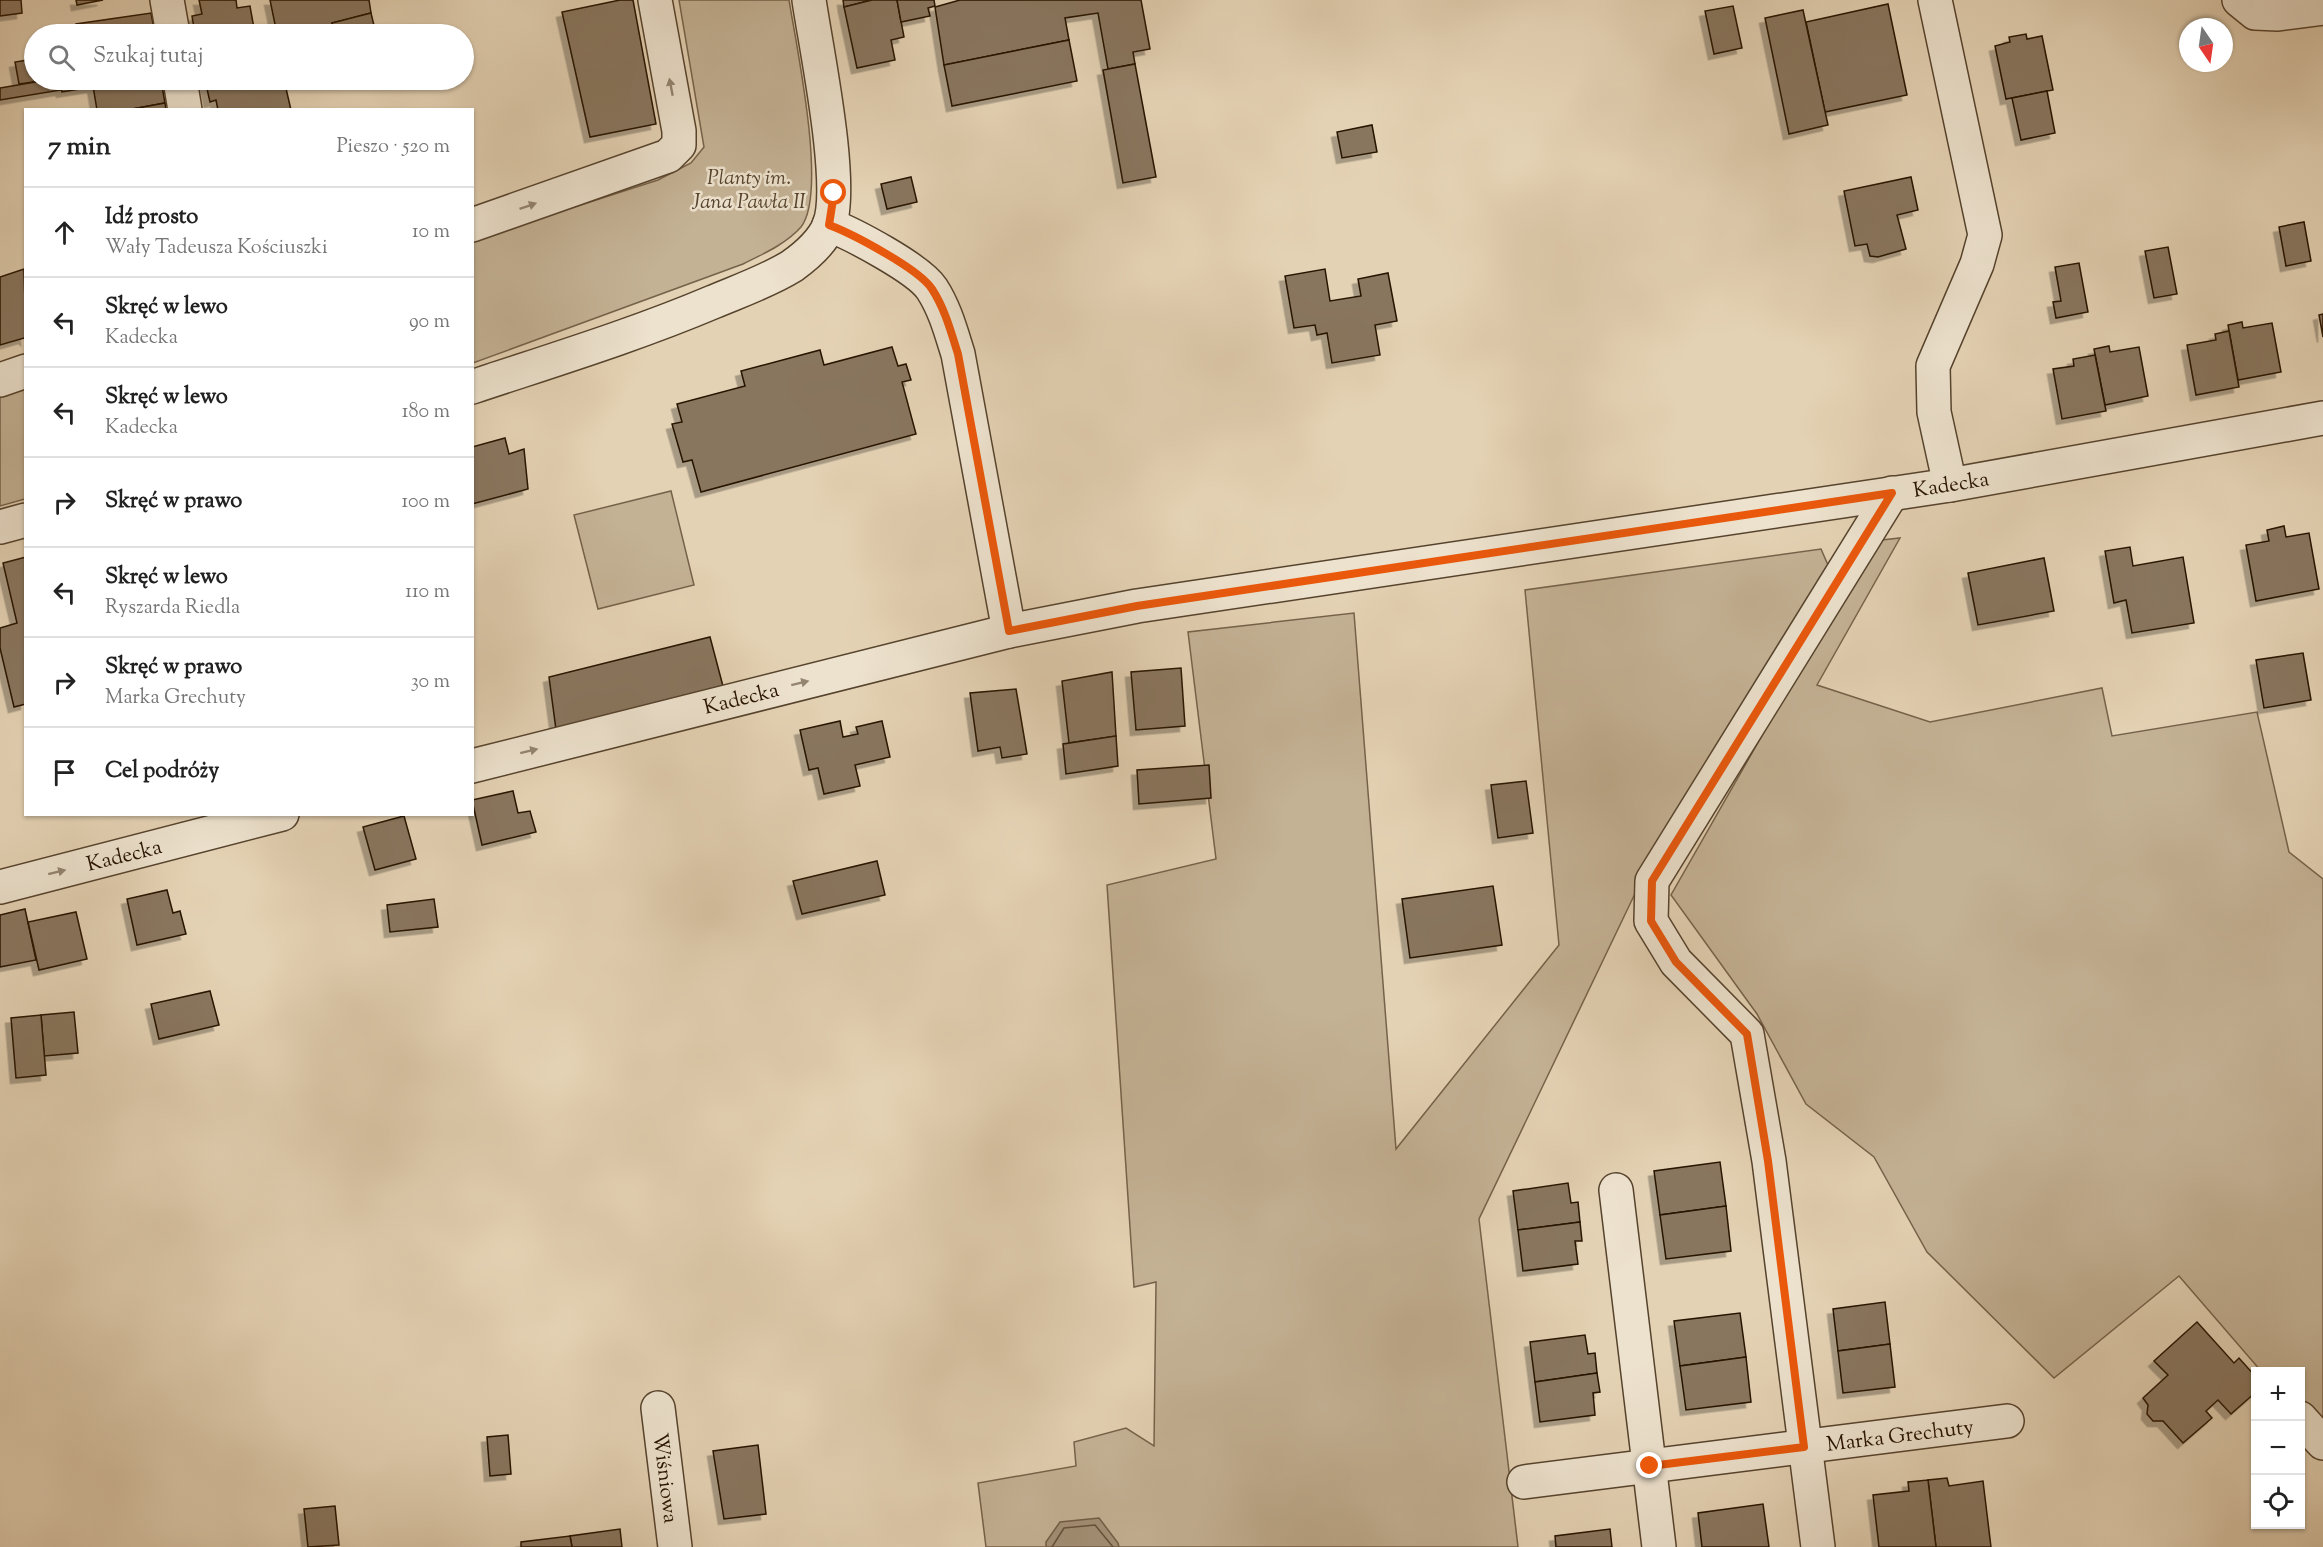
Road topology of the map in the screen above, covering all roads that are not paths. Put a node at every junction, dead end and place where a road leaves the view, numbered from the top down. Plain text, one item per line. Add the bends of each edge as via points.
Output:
1 (167, 0) edge
2 (655, 0) edge
3 (809, 0) edge
4 (2239, 0) edge
5 (1939, 1) edge
6 (2323, 8) edge
7 (171, 24) edge
8 (182, 90) edge
9 (185, 108) edge
10 (474, 224) edge
11 (829, 225) junction
12 (24, 372) edge
13 (0, 380) edge
14 (474, 386) edge
15 (2323, 418) edge
16 (1950, 485) junction
17 (1892, 493) junction
18 (24, 521) edge
19 (0, 527) edge
20 (1009, 631) junction
21 (474, 765) edge
22 (274, 816) edge
23 (0, 887) edge
24 (1616, 1190) dead end
25 (658, 1408) dead end
26 (2007, 1421) dead end
27 (2304, 1421) edge
28 (2323, 1443) edge
29 (1804, 1447) junction
30 (1650, 1466) junction
31 (1524, 1482) dead end
32 (675, 1547) edge
33 (1659, 1547) edge
34 (1818, 1547) edge

1 - 7 street
10 -> 2 street via 668,156 678,145 679,131
3 - 11 street via 830,140 834,193
4 - 6 street via 2255,13
5 - 16 street via 1985,235 1977,264 1933,366 1934,412
8 - 9 street
11 - 14 street via 816,246 792,266 759,282 646,329
11 - 20 street via 874,247 930,286 944,312 958,354
12 - 13 street
15 - 16 street, Kadecka
16 - 17 street, Kadecka
17 - 20 street, Kadecka via 1137,606
17 - 29 street via 1652,881 1651,921 1676,962 1747,1034 1768,1161
18 - 19 street
21 -> 20 street, Kadecka
23 -> 22 street, Kadecka
24 - 30 street
25 - 32 street, Wiśniowa
26 - 29 street, Marka Grechuty
27 - 28 street
29 - 30 street, Marka Grechuty
29 - 34 street
30 - 31 street, Marka Grechuty
30 - 33 street

